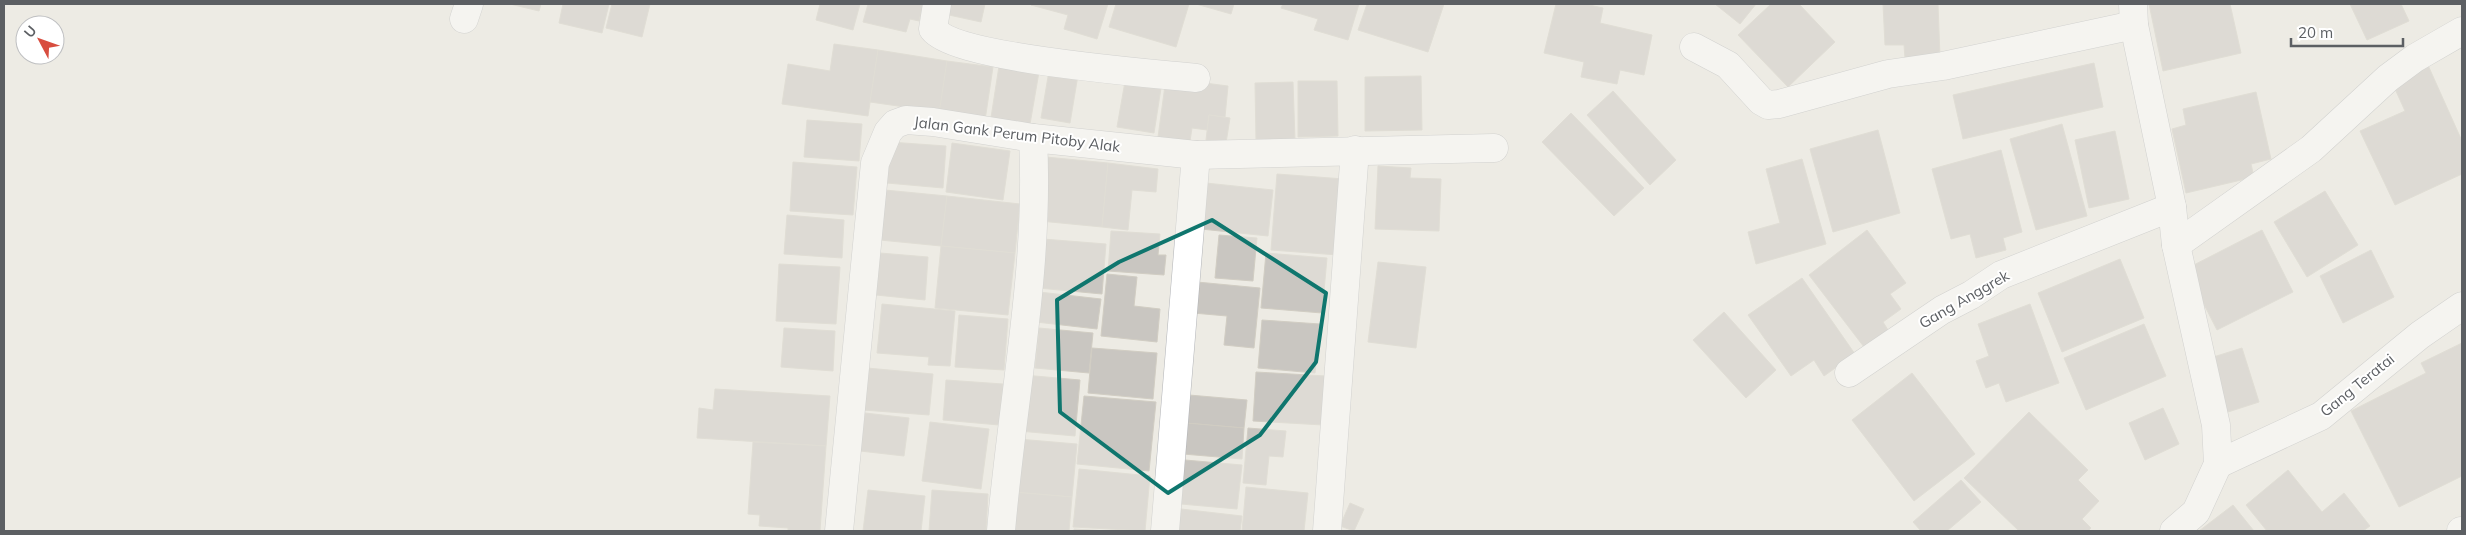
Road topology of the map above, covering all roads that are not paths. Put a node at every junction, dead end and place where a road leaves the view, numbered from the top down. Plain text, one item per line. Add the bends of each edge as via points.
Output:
1 (937, 4) edge
2 (2134, 14) edge
3 (2462, 31) edge
4 (1694, 47) dead end
5 (1196, 78) dead end
6 (1033, 138) junction
7 (1494, 148) dead end
8 (1355, 150) junction
9 (1196, 155) junction
10 (2172, 207) junction
11 (2176, 246) junction
12 (2462, 306) edge
13 (1848, 373) dead end
14 (2218, 464) junction
15 (839, 531) edge
16 (1001, 531) edge
17 (1165, 531) edge
18 (1327, 531) edge
19 (2174, 531) edge

1 - 5 street via 933,29 948,41 1038,61
2 - 4 street via 1943,66 1888,74 1768,105 1728,65
2 - 10 street
3 - 11 street via 2388,78 2311,149
6 - 9 street, Jalan Gank Perum Pitoby Alak
6 - 15 street, Jalan Gank Perum Pitoby Alak via 906,120 895,124 880,145 874,163
6 - 16 street via 1032,259
7 - 8 street, Jalan Gank Perum Pitoby Alak
8 - 9 street, Jalan Gank Perum Pitoby Alak
8 - 18 street
9 - 17 street
10 - 11 street
10 - 13 street, Gang Anggrek via 2001,275
11 - 14 street via 2216,424
12 - 14 street, Gang Teratai via 2420,334 2321,416
14 - 19 street via 2196,512

